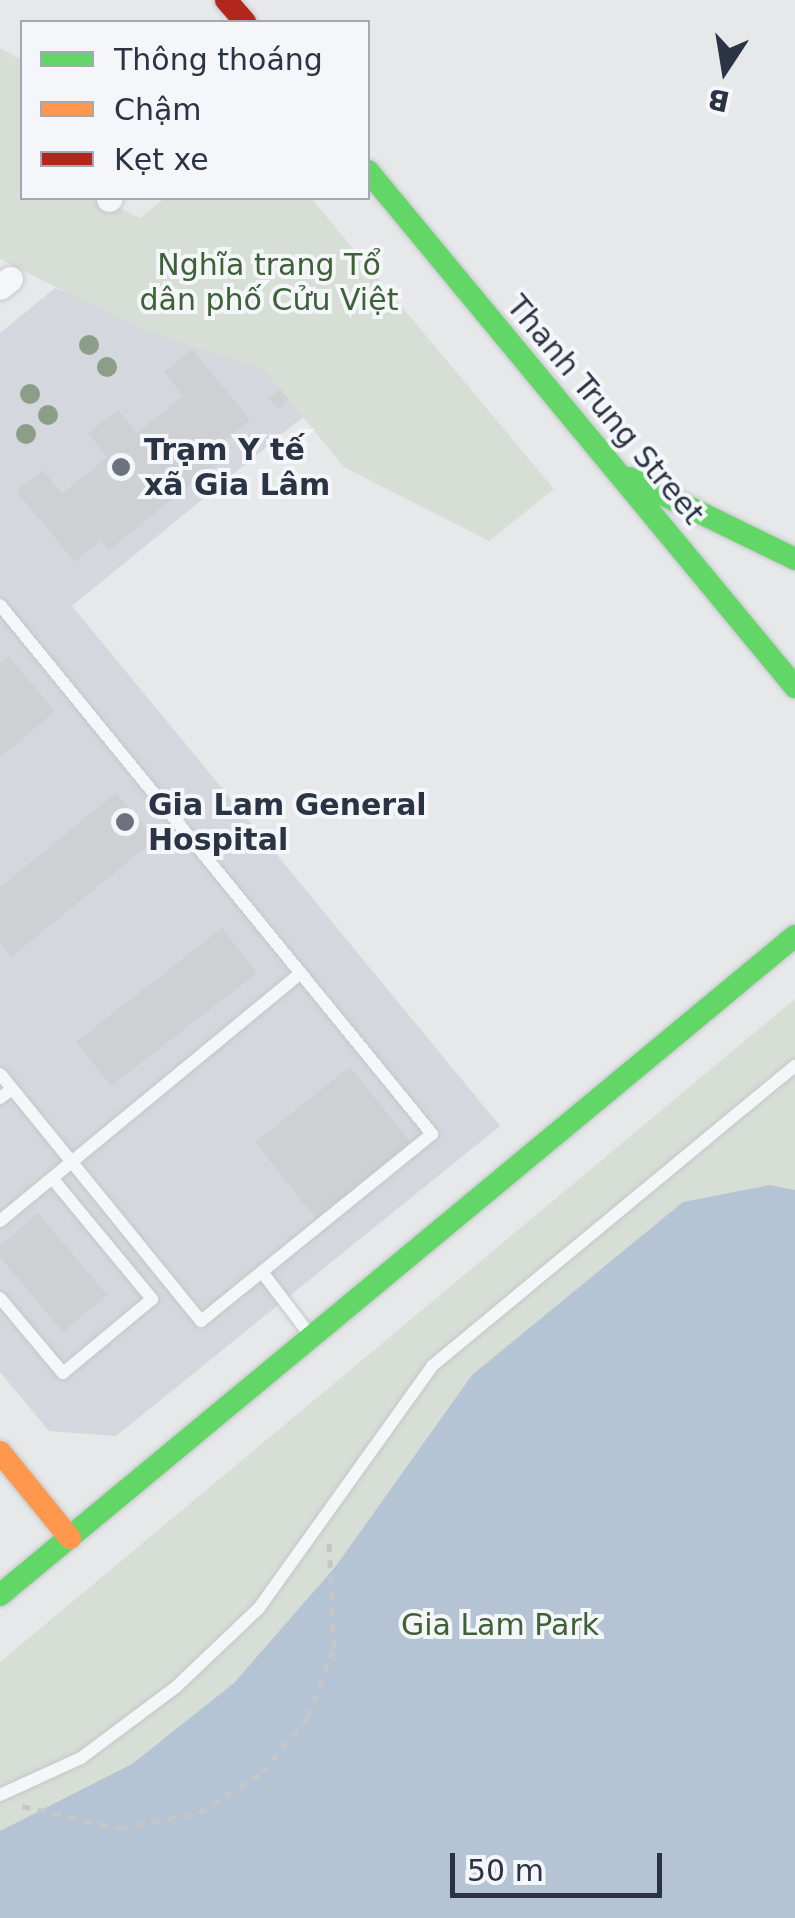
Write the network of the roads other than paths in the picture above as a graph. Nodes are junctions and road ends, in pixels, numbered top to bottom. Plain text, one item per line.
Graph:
1 (226, 0) edge
2 (243, 20) edge
3 (370, 173) edge
4 (618, 473) junction
5 (795, 559) edge
6 (0, 605) edge
7 (795, 687) edge
8 (795, 936) edge
9 (301, 973) junction
10 (795, 1066) edge
11 (0, 1074) edge
12 (12, 1089) junction
13 (0, 1098) edge
14 (72, 1162) junction
15 (52, 1178) junction
16 (0, 1220) edge
17 (262, 1272) junction
18 (0, 1298) edge
19 (311, 1337) junction
20 (0, 1452) edge
21 (70, 1538) junction
22 (0, 1595) edge
23 (0, 1795) edge

1 - 2 street
3 - 4 street, Thanh Trung Street
4 - 5 street
4 - 7 street, Thanh Trung Street
6 - 9 lane
8 - 19 street
9 - 14 lane
9 - 17 lane
10 - 23 lane
11 - 12 lane
12 - 13 lane
12 - 14 lane
14 - 15 lane
14 - 17 lane
15 - 16 lane
15 - 18 lane
17 - 19 lane
19 - 21 street
20 - 21 street
21 - 22 street

